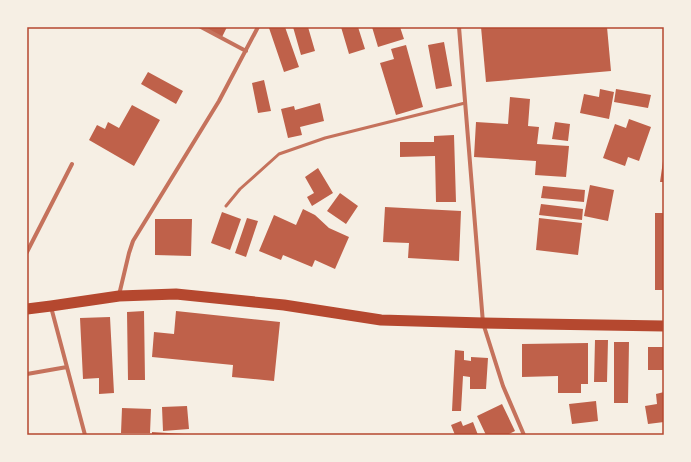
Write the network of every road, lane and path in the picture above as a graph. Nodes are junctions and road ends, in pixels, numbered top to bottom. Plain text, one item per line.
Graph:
1 (201, 27) edge
2 (258, 27) edge
3 (459, 27) edge
4 (246, 51) junction
5 (465, 103) junction
6 (72, 164) dead end
7 (226, 206) dead end
8 (27, 252) edge
9 (119, 296) junction
10 (51, 306) junction
11 (27, 309) edge
12 (483, 324) junction
13 (664, 326) edge
14 (68, 367) junction
15 (27, 374) edge
16 (86, 435) edge
17 (524, 435) edge

1 - 4 street
2 - 4 street
3 - 5 street
4 - 9 street
5 - 7 lane
5 - 12 street
6 - 8 street
9 - 10 highway
9 - 12 highway
10 - 11 highway
10 - 14 street
12 - 13 highway
12 - 17 street
14 - 15 street
14 - 16 street

